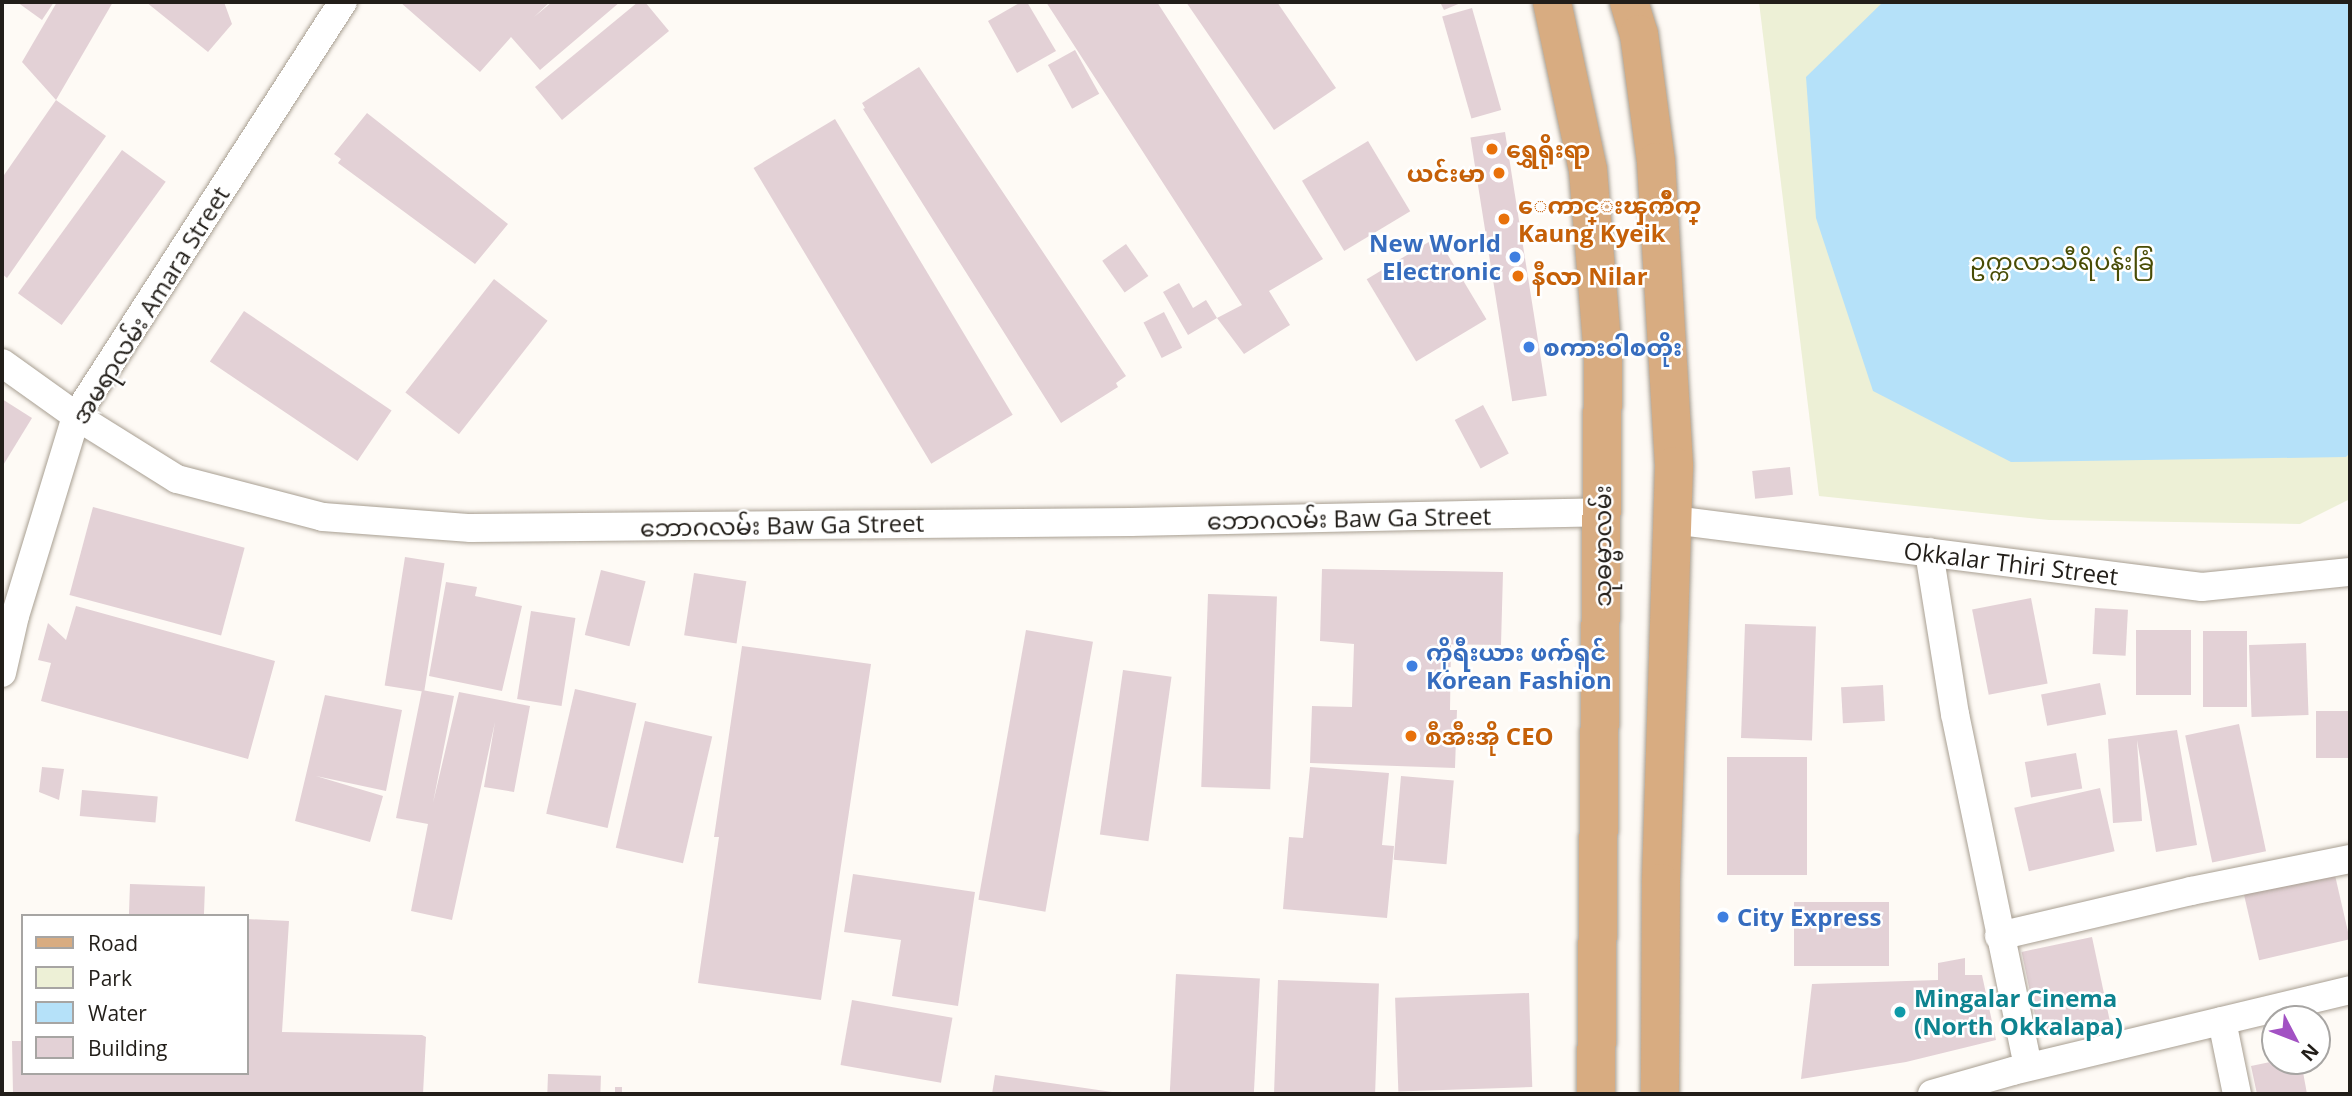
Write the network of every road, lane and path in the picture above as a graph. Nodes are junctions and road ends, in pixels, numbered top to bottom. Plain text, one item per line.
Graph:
1 (343, 2) edge
2 (1552, 2) edge
3 (1629, 2) edge
4 (2, 363) edge
5 (76, 416) junction
6 (1602, 512) junction
7 (1673, 520) junction
8 (1929, 552) junction
9 (2350, 572) edge
10 (2, 673) edge
11 (2350, 859) edge
12 (1999, 936) junction
13 (2350, 990) edge
14 (2222, 1021) junction
15 (2028, 1068) junction
16 (1596, 1085) edge
17 (1660, 1090) edge
18 (1932, 1094) edge
19 (2237, 1094) edge

1 - 5 street, အမရာလမ်း Amara Street
2 - 6 main road, သုဓမ္မာလမ်း
3 - 7 main road
4 - 5 street, ဘောဂလမ်း Baw Ga Street
5 - 6 street, ဘောဂလမ်း Baw Ga Street
5 - 10 street, အမရာလမ်း Amara Street
6 - 16 main road, သုဓမ္မာလမ်း
7 - 8 street, Okkalar Thiri Street
7 - 17 main road
8 - 9 street, Okkalar Thiri Street
8 - 12 street
11 - 12 street
12 - 15 street
13 - 14 street
14 - 15 street
14 - 19 street
15 - 18 street

